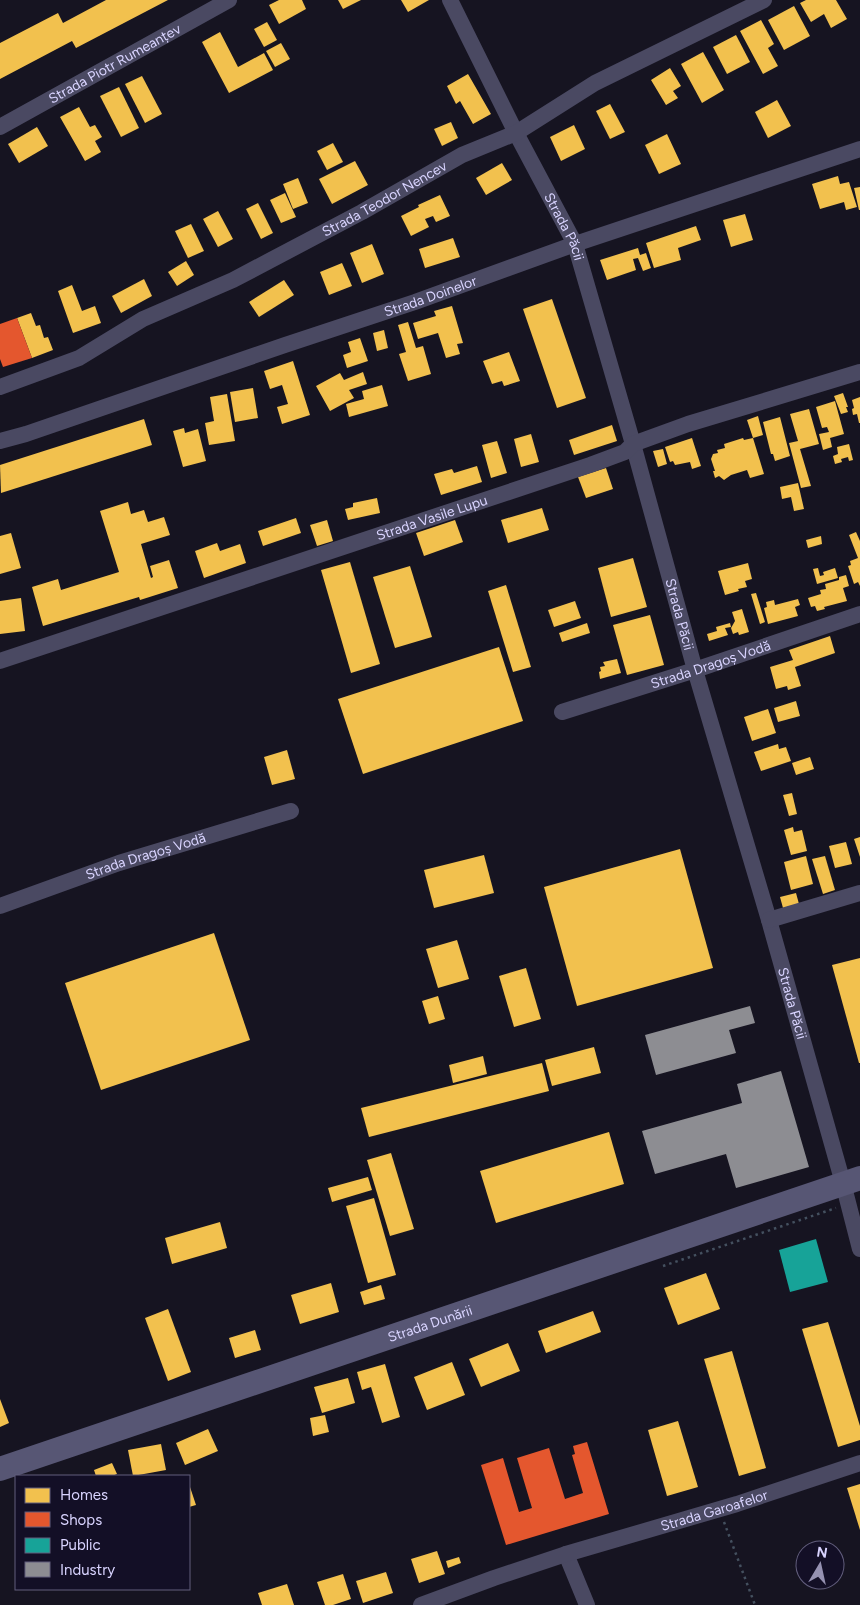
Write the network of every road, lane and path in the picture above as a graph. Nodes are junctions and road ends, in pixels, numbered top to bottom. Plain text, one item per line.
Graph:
1 (229, 0) edge
2 (450, 0) edge
3 (764, 0) edge
4 (0, 127) edge
5 (516, 133) junction
6 (860, 149) edge
7 (575, 244) junction
8 (860, 372) edge
9 (0, 387) edge
10 (0, 441) edge
11 (633, 444) junction
12 (860, 614) edge
13 (0, 661) edge
14 (695, 670) junction
15 (562, 712) dead end
16 (291, 811) dead end
17 (860, 894) edge
18 (0, 906) edge
19 (769, 920) junction
20 (852, 1180) edge
21 (860, 1249) edge
22 (860, 1463) edge
23 (0, 1468) edge
24 (719, 1509) junction
25 (566, 1554) junction
26 (421, 1605) edge
27 (587, 1605) edge
28 (755, 1605) edge

1 - 4 street, Strada Piotr Rumeanțev
2 - 5 street, Strada Păcii
3 - 5 street, Strada Teodor Nencev
5 - 7 street, Strada Păcii
5 - 9 street, Strada Teodor Nencev
6 - 7 street, Strada Doinelor
7 - 10 street, Strada Doinelor
7 - 11 street, Strada Păcii
8 - 11 street, Strada Vasile Lupu
11 - 13 street, Strada Vasile Lupu
11 - 14 street, Strada Păcii
12 - 14 street, Strada Dragoș Vodă
14 - 15 street, Strada Dragoș Vodă
14 - 19 street, Strada Păcii
16 - 18 street, Strada Dragoș Vodă
17 - 19 street
19 - 20 street, Strada Păcii
20 - 21 street, Strada Păcii
20 - 23 main road, Strada Dunării
22 - 24 street, Strada Garoafelor
24 - 25 street, Strada Garoafelor
24 - 28 path
25 - 26 street, Strada Garoafelor
25 - 27 street

